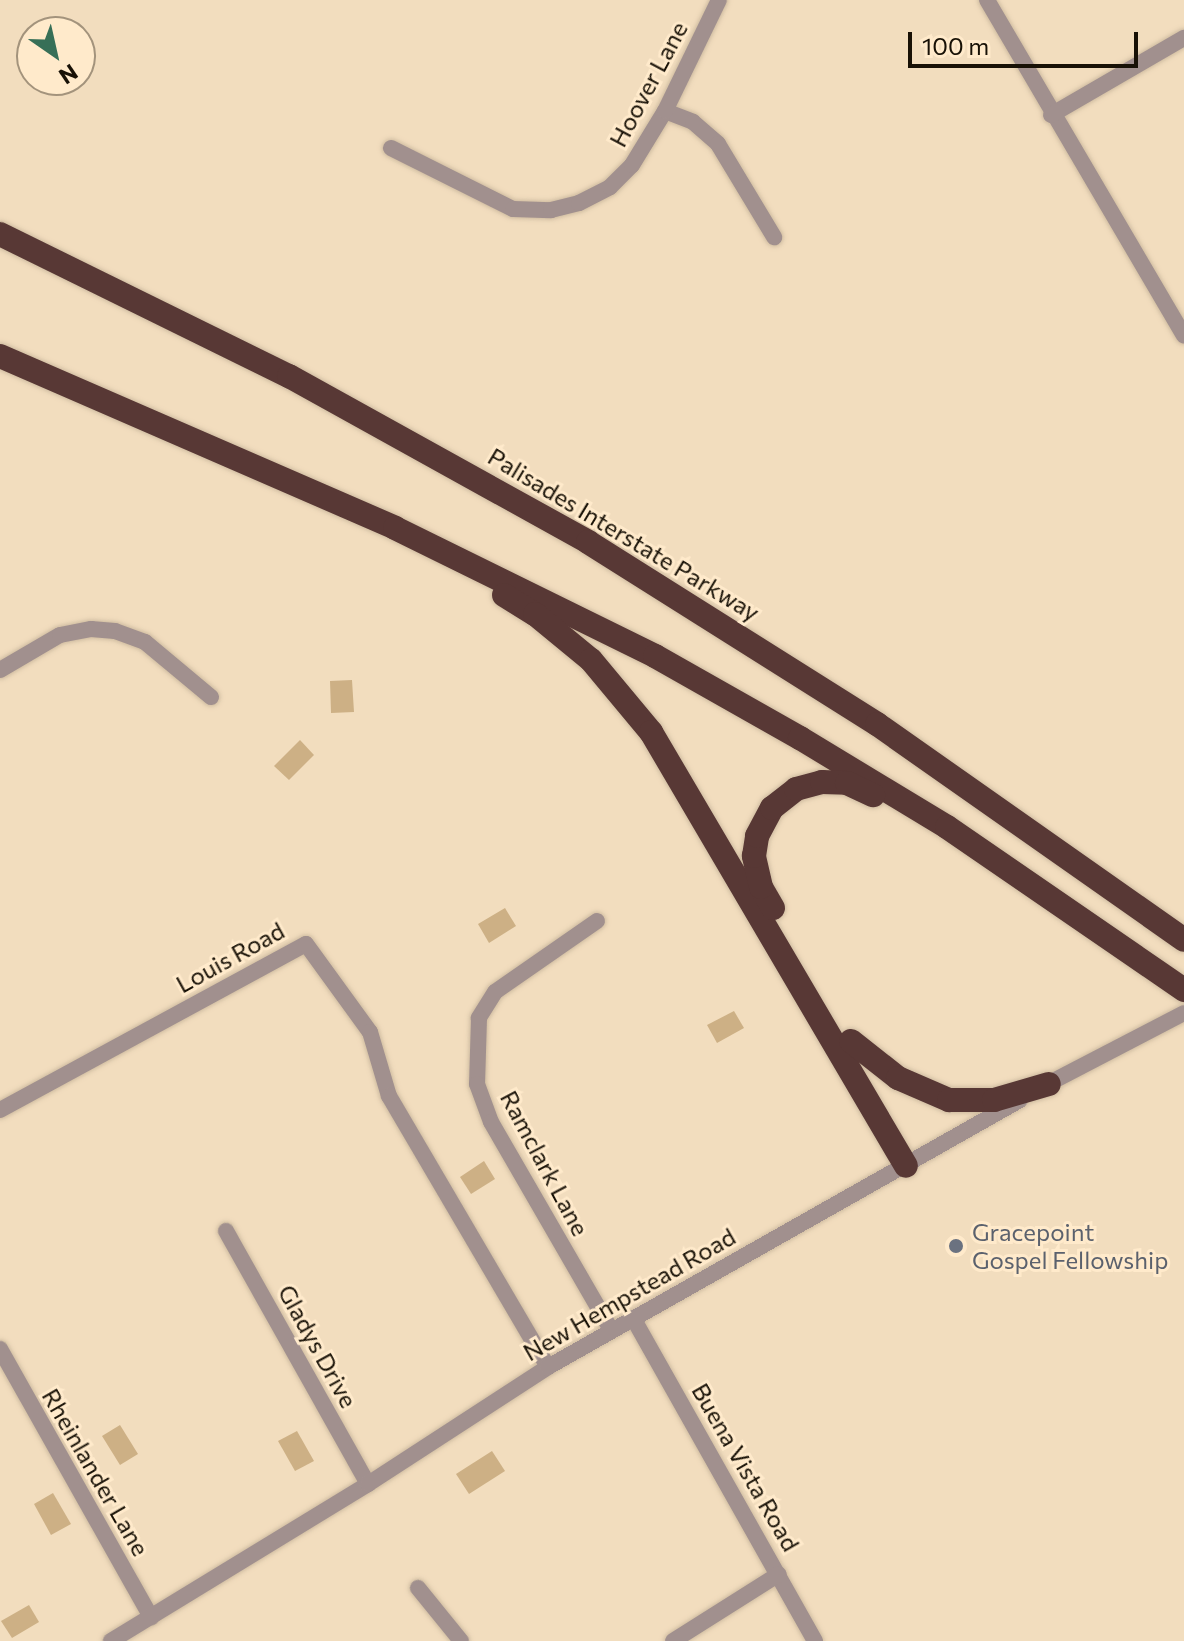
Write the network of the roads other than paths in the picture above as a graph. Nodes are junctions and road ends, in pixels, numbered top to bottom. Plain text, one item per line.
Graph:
1 (719, 0) edge
2 (987, 0) edge
3 (1184, 38) edge
4 (665, 111) junction
5 (1051, 115) junction
6 (391, 148) dead end
7 (0, 234) edge
8 (774, 237) dead end
9 (1184, 336) edge
10 (0, 356) edge
11 (345, 505) junction
12 (0, 670) edge
13 (211, 697) dead end
14 (1042, 889) junction
15 (597, 921) dead end
16 (1184, 940) edge
17 (1184, 990) edge
18 (1184, 1013) edge
19 (851, 1041) junction
20 (1049, 1084) junction
21 (0, 1110) edge
22 (913, 1162) junction
23 (226, 1231) dead end
24 (633, 1318) junction
25 (611, 1330) junction
26 (0, 1349) edge
27 (548, 1367) junction
28 (368, 1484) junction
29 (779, 1574) junction
30 (418, 1588) dead end
31 (151, 1617) junction
32 (111, 1641) edge
33 (461, 1641) edge
34 (673, 1641) edge
35 (815, 1641) edge

1 - 4 street, Hoover Lane
2 - 5 street
3 - 5 street
4 - 6 street, Hoover Lane
4 - 8 street
5 - 9 street
7 - 16 highway, Palisades Interstate Parkway
10 - 11 highway
11 - 14 highway
11 - 22 highway
12 - 13 street
14 - 17 highway
14 - 19 highway
15 - 25 street, Ramclark Lane
18 - 20 street, New Hempstead Road
19 - 20 highway
19 - 22 highway
20 - 22 street, New Hempstead Road
21 - 27 street, Louis Road
22 - 24 street, New Hempstead Road
23 - 28 street, Gladys Drive
24 - 25 street, New Hempstead Road
24 - 29 street, Buena Vista Road
25 - 27 street, New Hempstead Road
26 - 31 street, Rheinlander Lane
27 - 28 street, New Hempstead Road
28 - 31 street, New Hempstead Road
29 - 34 street
29 - 35 street, Buena Vista Road
30 - 33 street
31 - 32 street, New Hempstead Road

